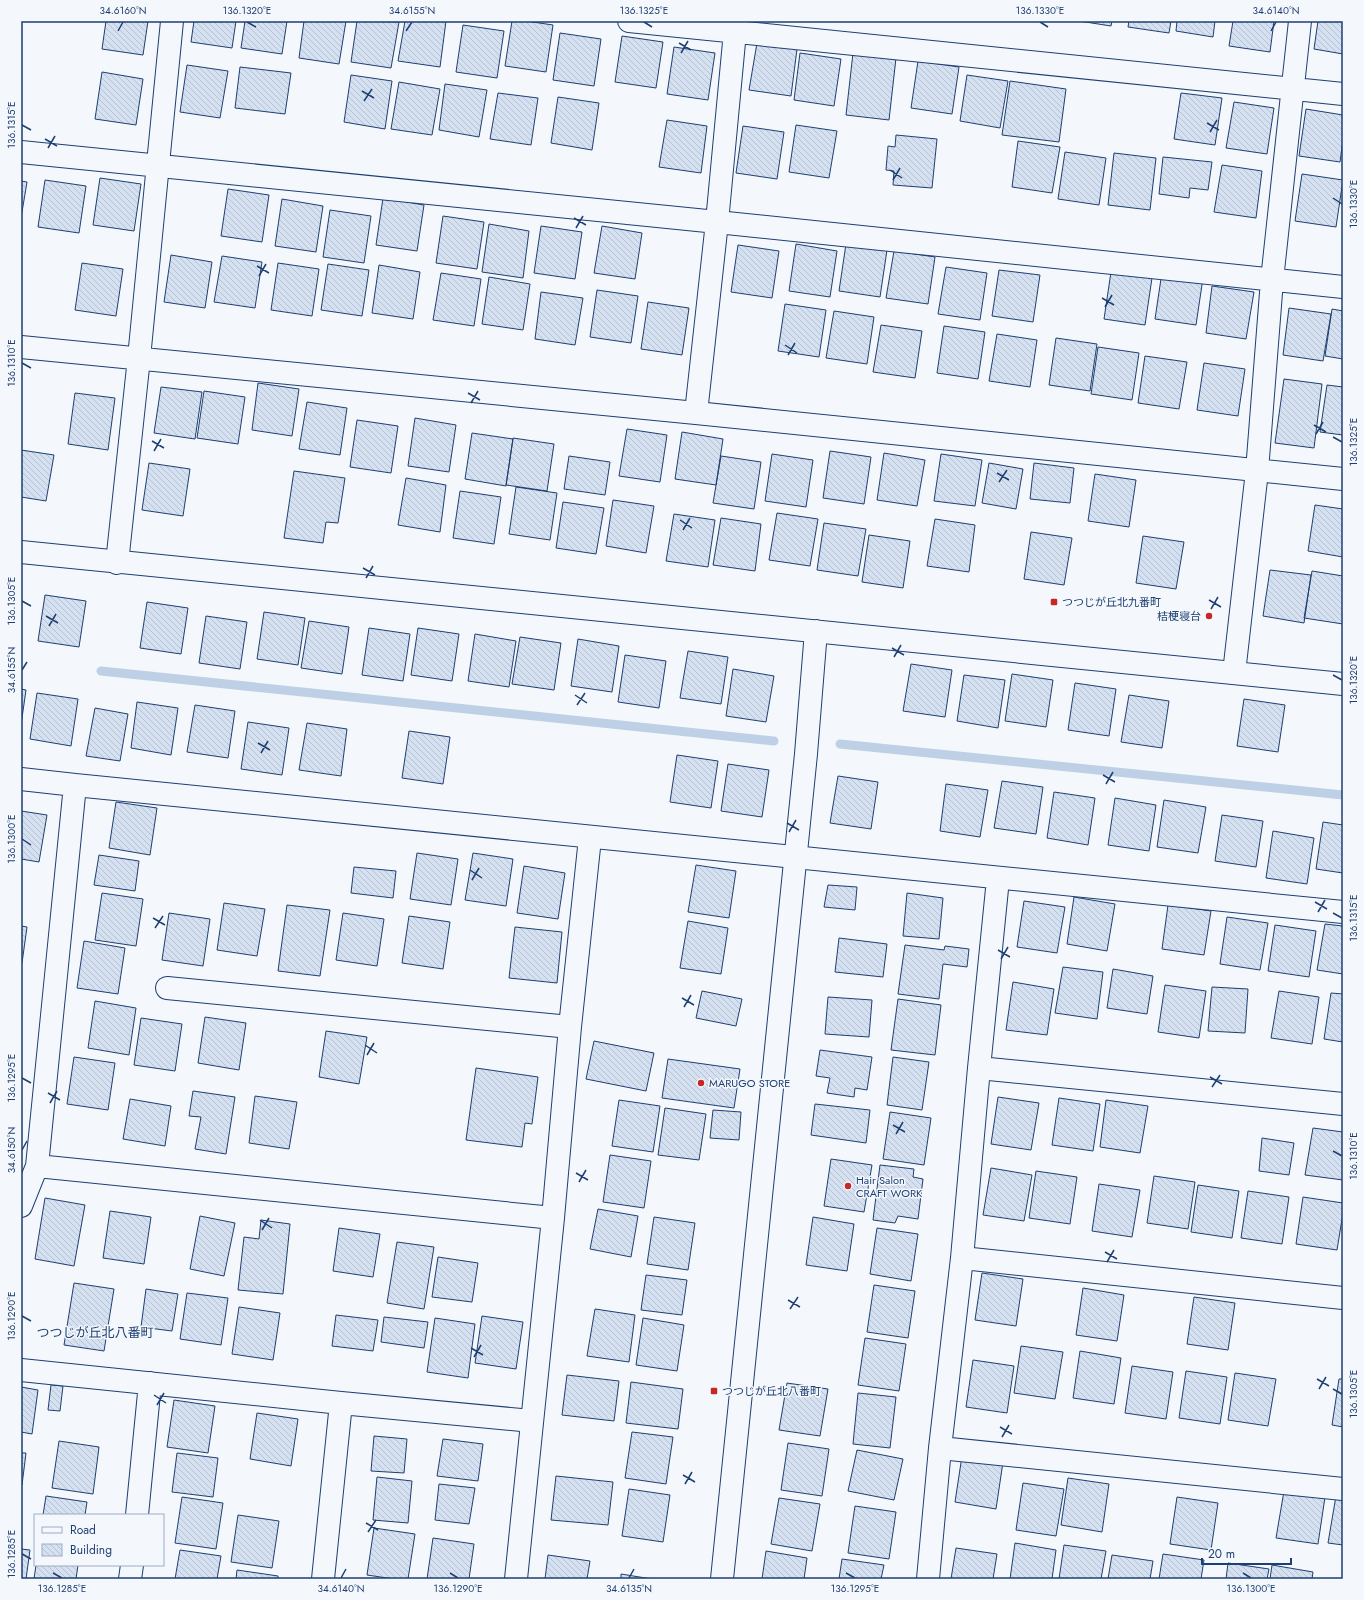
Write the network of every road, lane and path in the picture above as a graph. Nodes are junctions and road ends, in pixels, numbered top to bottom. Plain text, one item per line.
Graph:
1 (172, 21) edge
2 (629, 21) edge
3 (1300, 21) edge
4 (736, 26) edge
5 (1293, 88) junction
6 (1343, 94) edge
7 (21, 152) edge
8 (157, 165) junction
9 (717, 222) junction
10 (1272, 280) junction
11 (1343, 287) edge
12 (21, 347) edge
13 (139, 358) junction
14 (696, 413) junction
15 (1257, 471) junction
16 (1343, 479) edge
17 (21, 552) edge
18 (117, 563) junction
19 (816, 631) junction
20 (1234, 673) junction
21 (1343, 684) edge
22 (21, 779) edge
23 (75, 785) junction
24 (590, 838) junction
25 (795, 858) junction
26 (998, 879) junction
27 (1343, 912) edge
28 (167, 988) dead end
29 (570, 1027) junction
30 (979, 1068) junction
31 (1343, 1104) edge
32 (36, 1166) junction
33 (21, 1206) edge
34 (553, 1218) junction
35 (962, 1258) junction
36 (1343, 1298) edge
37 (21, 1370) edge
38 (150, 1383) junction
39 (341, 1403) junction
40 (532, 1421) junction
41 (940, 1448) junction
42 (1343, 1489) edge
43 (137, 1514) edge
44 (132, 1566) edge
45 (130, 1579) edge
46 (323, 1579) edge
47 (516, 1579) edge
48 (722, 1579) edge
49 (928, 1579) edge

1 - 8 street
2 - 4 street
3 - 5 street
4 - 5 street
4 - 9 street
5 - 6 street
5 - 10 street
7 - 8 street
8 - 9 street
8 - 13 street
9 - 10 street
9 - 14 street
10 - 11 street
10 - 15 street
12 - 13 street
13 - 14 street
13 - 18 street
14 - 15 street
15 - 16 street
15 - 20 street
17 - 18 street
18 - 19 street
19 - 20 street
19 - 25 street
20 - 21 street
22 - 23 street
23 - 24 street
23 - 32 street
24 - 25 street
24 - 29 street
25 - 26 street
25 - 48 street
26 - 27 street
26 - 30 street
28 - 29 street
29 - 34 street
30 - 31 street
30 - 35 street
32 - 33 street
32 - 34 street
34 - 40 street
35 - 36 street
35 - 41 street
37 - 38 street
38 - 39 street
38 - 43 street
39 - 40 street
39 - 46 street
40 - 47 street
41 - 42 street
41 - 49 street
44 - 45 street

